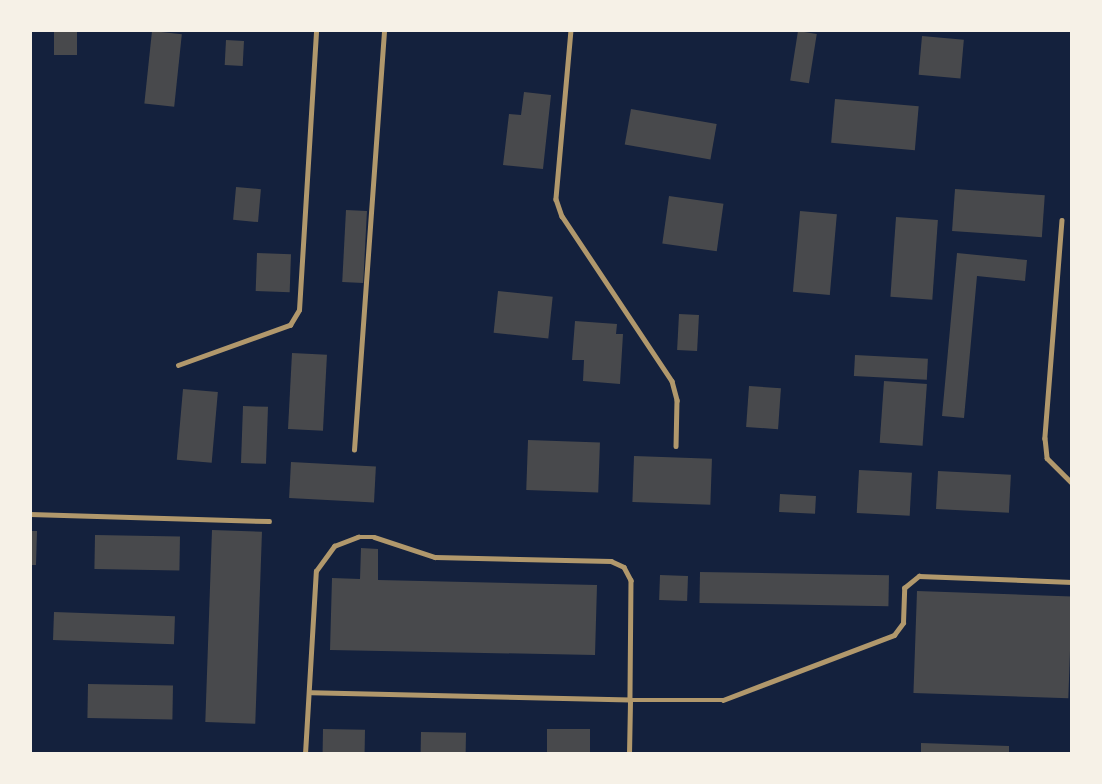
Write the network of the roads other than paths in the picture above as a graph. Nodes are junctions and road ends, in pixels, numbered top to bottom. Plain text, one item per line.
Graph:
1 (316, 30) edge
2 (384, 30) edge
3 (571, 30) edge
4 (1062, 220) dead end
5 (178, 365) dead end
6 (676, 446) dead end
7 (354, 450) dead end
8 (1072, 483) edge
9 (30, 514) edge
10 (269, 521) dead end
11 (1072, 582) edge
12 (312, 693) junction
13 (630, 700) junction
14 (305, 754) edge
15 (629, 754) edge

1 - 5 lane
2 - 7 lane
3 - 6 lane
4 - 8 lane
9 - 10 lane
11 - 13 lane
12 - 13 lane
12 - 13 lane
12 - 14 lane
13 - 15 lane

